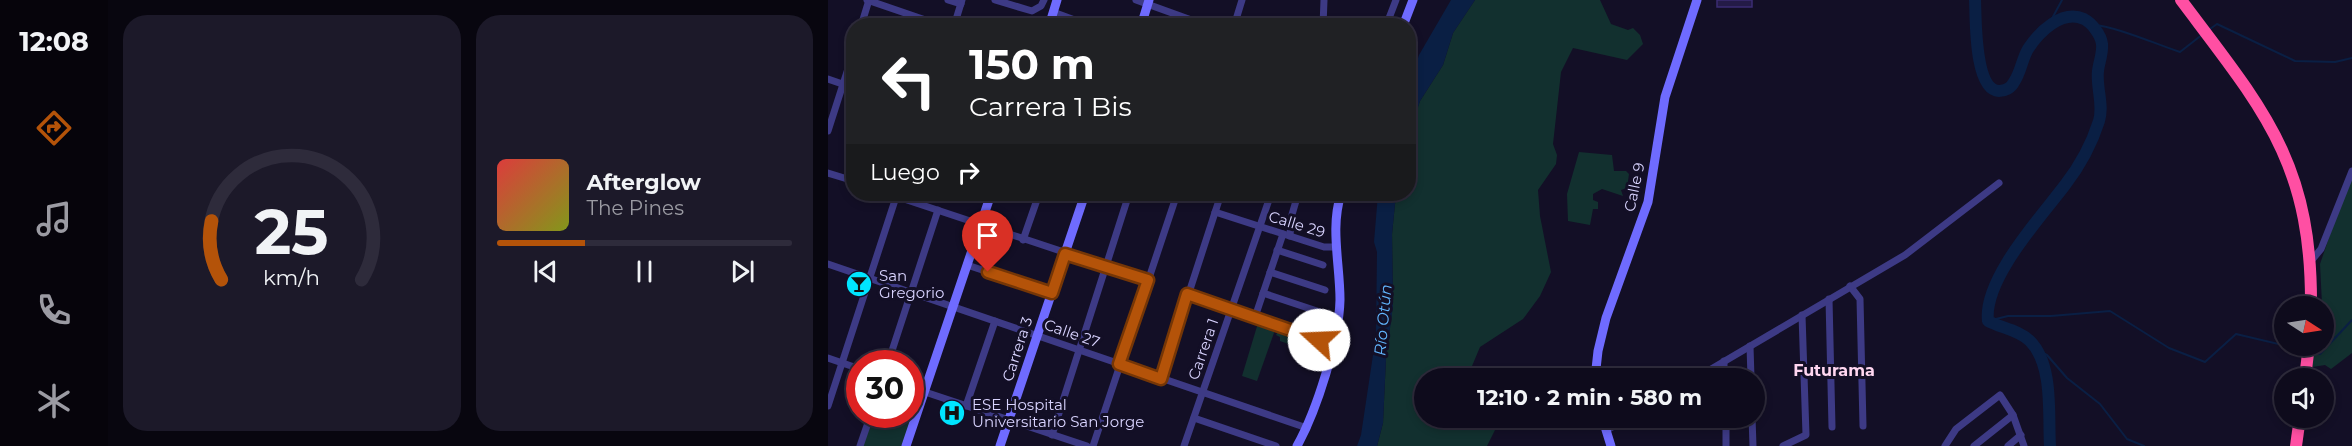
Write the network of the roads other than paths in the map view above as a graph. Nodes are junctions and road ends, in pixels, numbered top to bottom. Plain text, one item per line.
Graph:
1 (868, 0) edge
2 (948, 0) edge
3 (995, 0) edge
4 (1044, 0) edge
5 (1057, 0) edge
6 (1136, 0) edge
7 (1232, 0) edge
8 (1324, 0) edge
9 (1396, 0) edge
10 (1413, 0) edge
11 (1696, 0) edge
12 (2181, 0) edge
13 (962, 2) edge
14 (1149, 2) edge
15 (1242, 2) edge
16 (1011, 3) edge
17 (1053, 12) junction
18 (863, 18) edge
19 (920, 18) edge
20 (957, 18) edge
21 (1051, 18) edge
22 (1069, 18) edge
23 (1144, 18) edge
24 (1188, 18) edge
25 (1237, 18) edge
26 (1323, 18) edge
27 (1389, 18) edge
28 (1406, 18) edge
29 (846, 75) edge
30 (828, 79) edge
31 (843, 84) junction
32 (846, 85) edge
33 (828, 131) edge
34 (2352, 171) edge
35 (828, 172) edge
36 (846, 178) edge
37 (1999, 183) dead end
38 (892, 201) edge
39 (913, 201) edge
40 (989, 201) edge
41 (1037, 201) edge
42 (1083, 201) edge
43 (1127, 201) edge
44 (1175, 201) edge
45 (1219, 201) edge
46 (1269, 201) edge
47 (1296, 201) edge
48 (1339, 201) edge
49 (938, 210) junction
50 (1215, 212) junction
51 (981, 225) junction
52 (1260, 226) junction
53 (1286, 235) junction
54 (1023, 240) junction
55 (1337, 247) junction
56 (1277, 250) junction
57 (1065, 254) junction
58 (2311, 261) junction
59 (828, 264) edge
60 (967, 265) junction
61 (1323, 265) dead end
62 (1106, 268) junction
63 (1270, 272) junction
64 (870, 278) junction
65 (1148, 280) junction
66 (1850, 286) junction
67 (1325, 290) dead end
68 (911, 292) junction
69 (1052, 293) junction
70 (1263, 293) junction
71 (1187, 294) junction
72 (2311, 296) edge
73 (1829, 299) junction
74 (953, 306) junction
75 (1231, 308) junction
76 (1323, 313) dead end
77 (1802, 315) junction
78 (1255, 317) junction
79 (995, 321) junction
80 (1038, 335) junction
81 (1333, 344) junction
82 (1750, 346) junction
83 (1079, 349) junction
84 (892, 350) edge
85 (828, 358) edge
86 (1724, 362) junction
87 (842, 363) junction
88 (846, 364) edge
89 (1119, 364) junction
90 (1596, 368) edge
91 (1714, 368) edge
92 (1724, 368) edge
93 (1751, 368) edge
94 (1161, 379) junction
95 (924, 392) joint
96 (1203, 392) junction
97 (828, 406) edge
98 (966, 406) junction
99 (2013, 415) junction
100 (1194, 418) junction
101 (1009, 420) junction
102 (1863, 426) dead end
103 (1832, 427) dead end
104 (866, 428) edge
105 (912, 428) edge
106 (1307, 428) junction
107 (1611, 428) edge
108 (1725, 428) edge
109 (1752, 428) edge
110 (2298, 428) edge
111 (1607, 430) joint
112 (1052, 435) junction
113 (2021, 435) junction
114 (860, 446) edge
115 (906, 446) edge
116 (1000, 446) edge
117 (1087, 446) edge
118 (1093, 446) edge
119 (1184, 446) edge
120 (1276, 446) edge
121 (1297, 446) edge
122 (1611, 446) edge
123 (1726, 446) edge
124 (1753, 446) edge
125 (1783, 446) edge
126 (1945, 446) edge
127 (1974, 446) edge
128 (2008, 446) edge
129 (2024, 446) edge
130 (2296, 446) edge

1 - 18 street
1 - 19 street
2 - 13 street
3 - 16 street
4 - 16 street
5 - 17 main road
6 - 14 street
7 - 15 street
8 - 26 street
9 - 27 street
10 - 28 main road
11 - 90 main road, Calle 9
12 - 58 highway
13 - 20 street
14 - 23 main road
14 - 24 street
15 - 25 street
17 - 21 main road
17 - 22 street
29 - 31 street
30 - 31 street
31 - 32 street
31 - 33 street
34 - 58 street
35 - 36 street
37 - 66 street
38 - 64 street
39 - 49 street
40 - 51 main road
41 - 54 street
42 - 57 main road, Carrera 3
43 - 62 street
44 - 65 street
45 - 50 street
46 - 52 street, Carrera 1
47 - 53 street
48 - 55 main road
49 - 51 street
49 - 68 street
50 - 52 street, Calle 29
50 - 71 street
51 - 54 street
51 - 60 main road
52 - 53 street, Calle 29
52 - 75 street, Carrera 1
53 - 55 street, Calle 29
53 - 56 street
54 - 57 street
55 - 81 main road
56 - 61 street
56 - 63 street
57 - 62 street
57 - 69 main road, Carrera 3
58 - 72 highway
59 - 64 street, Calle 27
60 - 69 street
60 - 74 main road
62 - 65 street
62 - 83 street
63 - 67 street
63 - 70 street
64 - 68 street, Calle 27
64 - 87 street
65 - 89 street
66 - 73 street
66 - 102 street
68 - 74 street, Calle 27
68 - 84 street
69 - 80 main road, Carrera 3
70 - 76 street
70 - 78 street
71 - 75 street
71 - 94 street
73 - 77 street
73 - 103 street
74 - 79 street, Calle 27
74 - 95 main road
75 - 78 street
75 - 96 street, Carrera 1
77 - 82 street
77 - 125 street
78 - 81 street
79 - 80 street, Calle 27
79 - 98 street
80 - 83 street, Calle 27
80 - 101 main road, Carrera 3
81 - 106 main road
82 - 86 street
82 - 93 street
83 - 89 street, Calle 27
83 - 112 street
85 - 87 street
86 - 91 street
86 - 92 street
87 - 88 street
87 - 97 street
89 - 94 street, Calle 27
89 - 118 street
94 - 96 street, Calle 27
95 - 98 street
96 - 100 street, Carrera 1
96 - 106 street, Calle 27
98 - 101 street
99 - 113 street
99 - 126 street
99 - 127 street
100 - 119 street, Carrera 1
100 - 120 street
101 - 112 street
101 - 116 main road, Carrera 3
104 - 114 street
105 - 115 main road
106 - 121 main road
107 - 111 street
108 - 123 street
109 - 124 street
110 - 130 highway
111 - 122 main road
112 - 117 street
113 - 128 street
113 - 129 street

